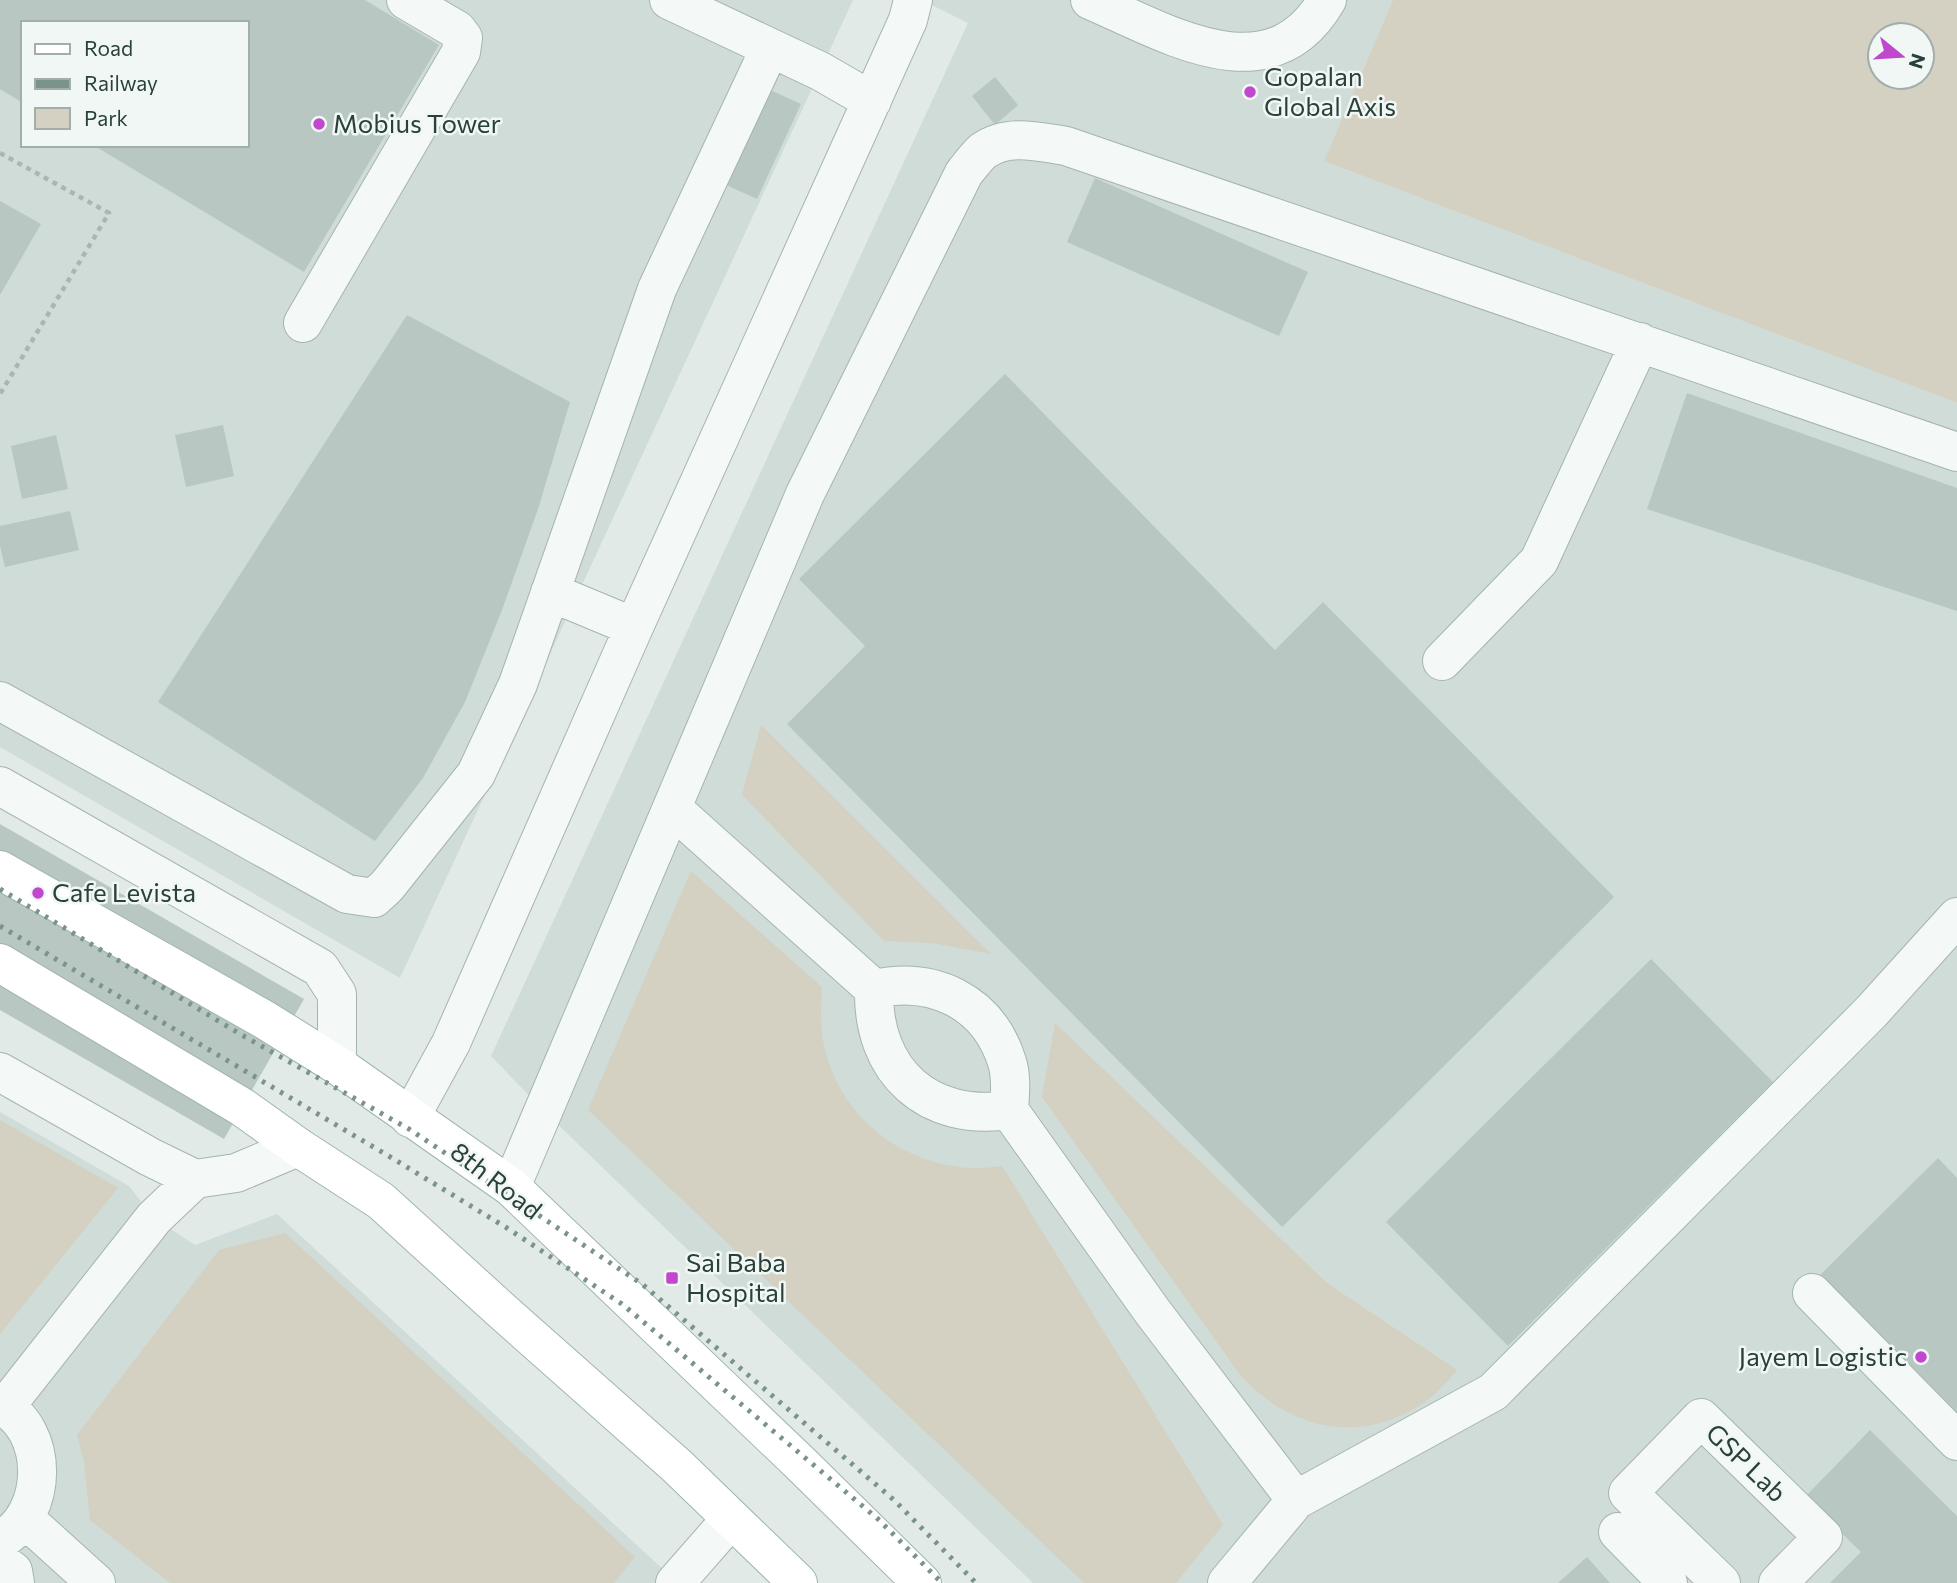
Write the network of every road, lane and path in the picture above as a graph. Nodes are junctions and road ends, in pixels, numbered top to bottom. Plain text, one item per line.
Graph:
1 (406, 0) edge
2 (669, 0) edge
3 (913, 0) edge
4 (1090, 0) edge
5 (1327, 0) edge
6 (770, 48) junction
7 (872, 101) junction
8 (0, 153) edge
9 (303, 323) dead end
10 (1640, 342) junction
11 (0, 394) edge
12 (1957, 452) edge
13 (550, 592) junction
14 (634, 627) junction
15 (1441, 661) dead end
16 (4, 713) edge
17 (0, 786) edge
18 (673, 809) junction
19 (0, 870) edge
20 (1957, 917) edge
21 (0, 963) edge
22 (874, 989) junction
23 (337, 1065) junction
24 (0, 1072) edge
25 (1009, 1110) junction
26 (410, 1118) junction
27 (298, 1147) junction
28 (195, 1179) junction
29 (511, 1187) junction
30 (1812, 1293) dead end
31 (2, 1406) edge
32 (1957, 1441) edge
33 (1296, 1500) junction
34 (731, 1519) junction
35 (12, 1529) edge
36 (1618, 1532) dead end
37 (0, 1561) edge
38 (15, 1583) edge
39 (96, 1583) edge
40 (675, 1583) edge
41 (798, 1583) edge
42 (922, 1583) edge
43 (1227, 1583) edge
44 (1668, 1583) edge
45 (1721, 1583) edge
46 (1779, 1583) edge

1 - 9 street
2 - 6 street
3 - 7 street
4 - 5 street
6 - 7 street
6 - 13 street
7 - 14 street
8 - 11 path
10 - 12 street
10 - 15 street
10 - 18 street
13 - 14 street
13 - 16 street
14 - 26 street
17 - 23 street
18 - 22 street
18 - 29 street
19 - 23 main road, 8th Road
20 - 33 street
21 - 27 main road
22 - 25 street
22 - 25 street
23 - 26 main road, 8th Road
24 - 28 street
25 - 33 street
26 - 29 main road, 8th Road
27 - 28 street
27 - 34 main road
28 - 31 street
29 - 42 main road, 8th Road
30 - 32 street
31 - 35 street
33 - 43 street
34 - 40 street
34 - 41 main road
35 - 39 street
36 - 44 street
37 - 38 street
45 - 46 street, GSP Lab

